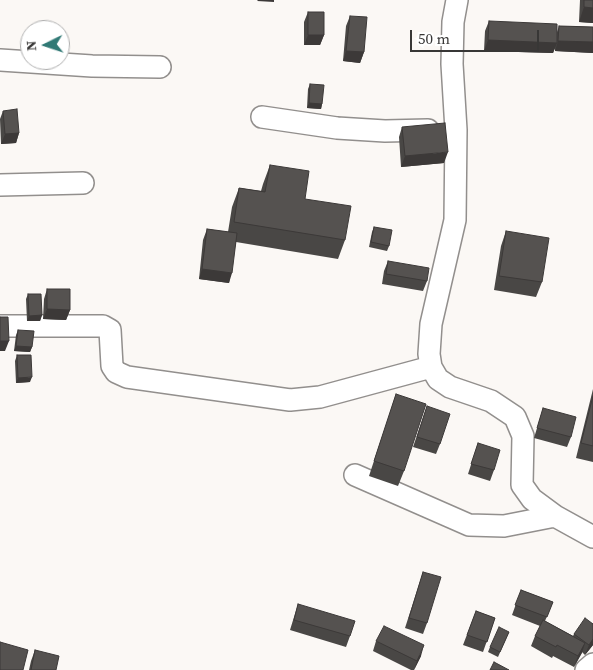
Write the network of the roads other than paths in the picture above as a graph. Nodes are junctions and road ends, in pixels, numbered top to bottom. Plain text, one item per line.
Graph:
1 (457, 0) edge
2 (0, 60) edge
3 (160, 67) dead end
4 (262, 117) dead end
5 (456, 130) junction
6 (83, 183) dead end
7 (0, 185) edge
8 (0, 326) edge
9 (431, 367) junction
10 (355, 476) dead end
11 (555, 516) junction
12 (593, 537) edge
13 (593, 664) edge
14 (586, 670) edge

1 - 5 street
2 - 3 street
4 - 5 street
5 - 9 street
6 - 7 street
8 - 9 street
9 - 11 street
10 - 11 street
11 - 12 street
13 - 14 street

